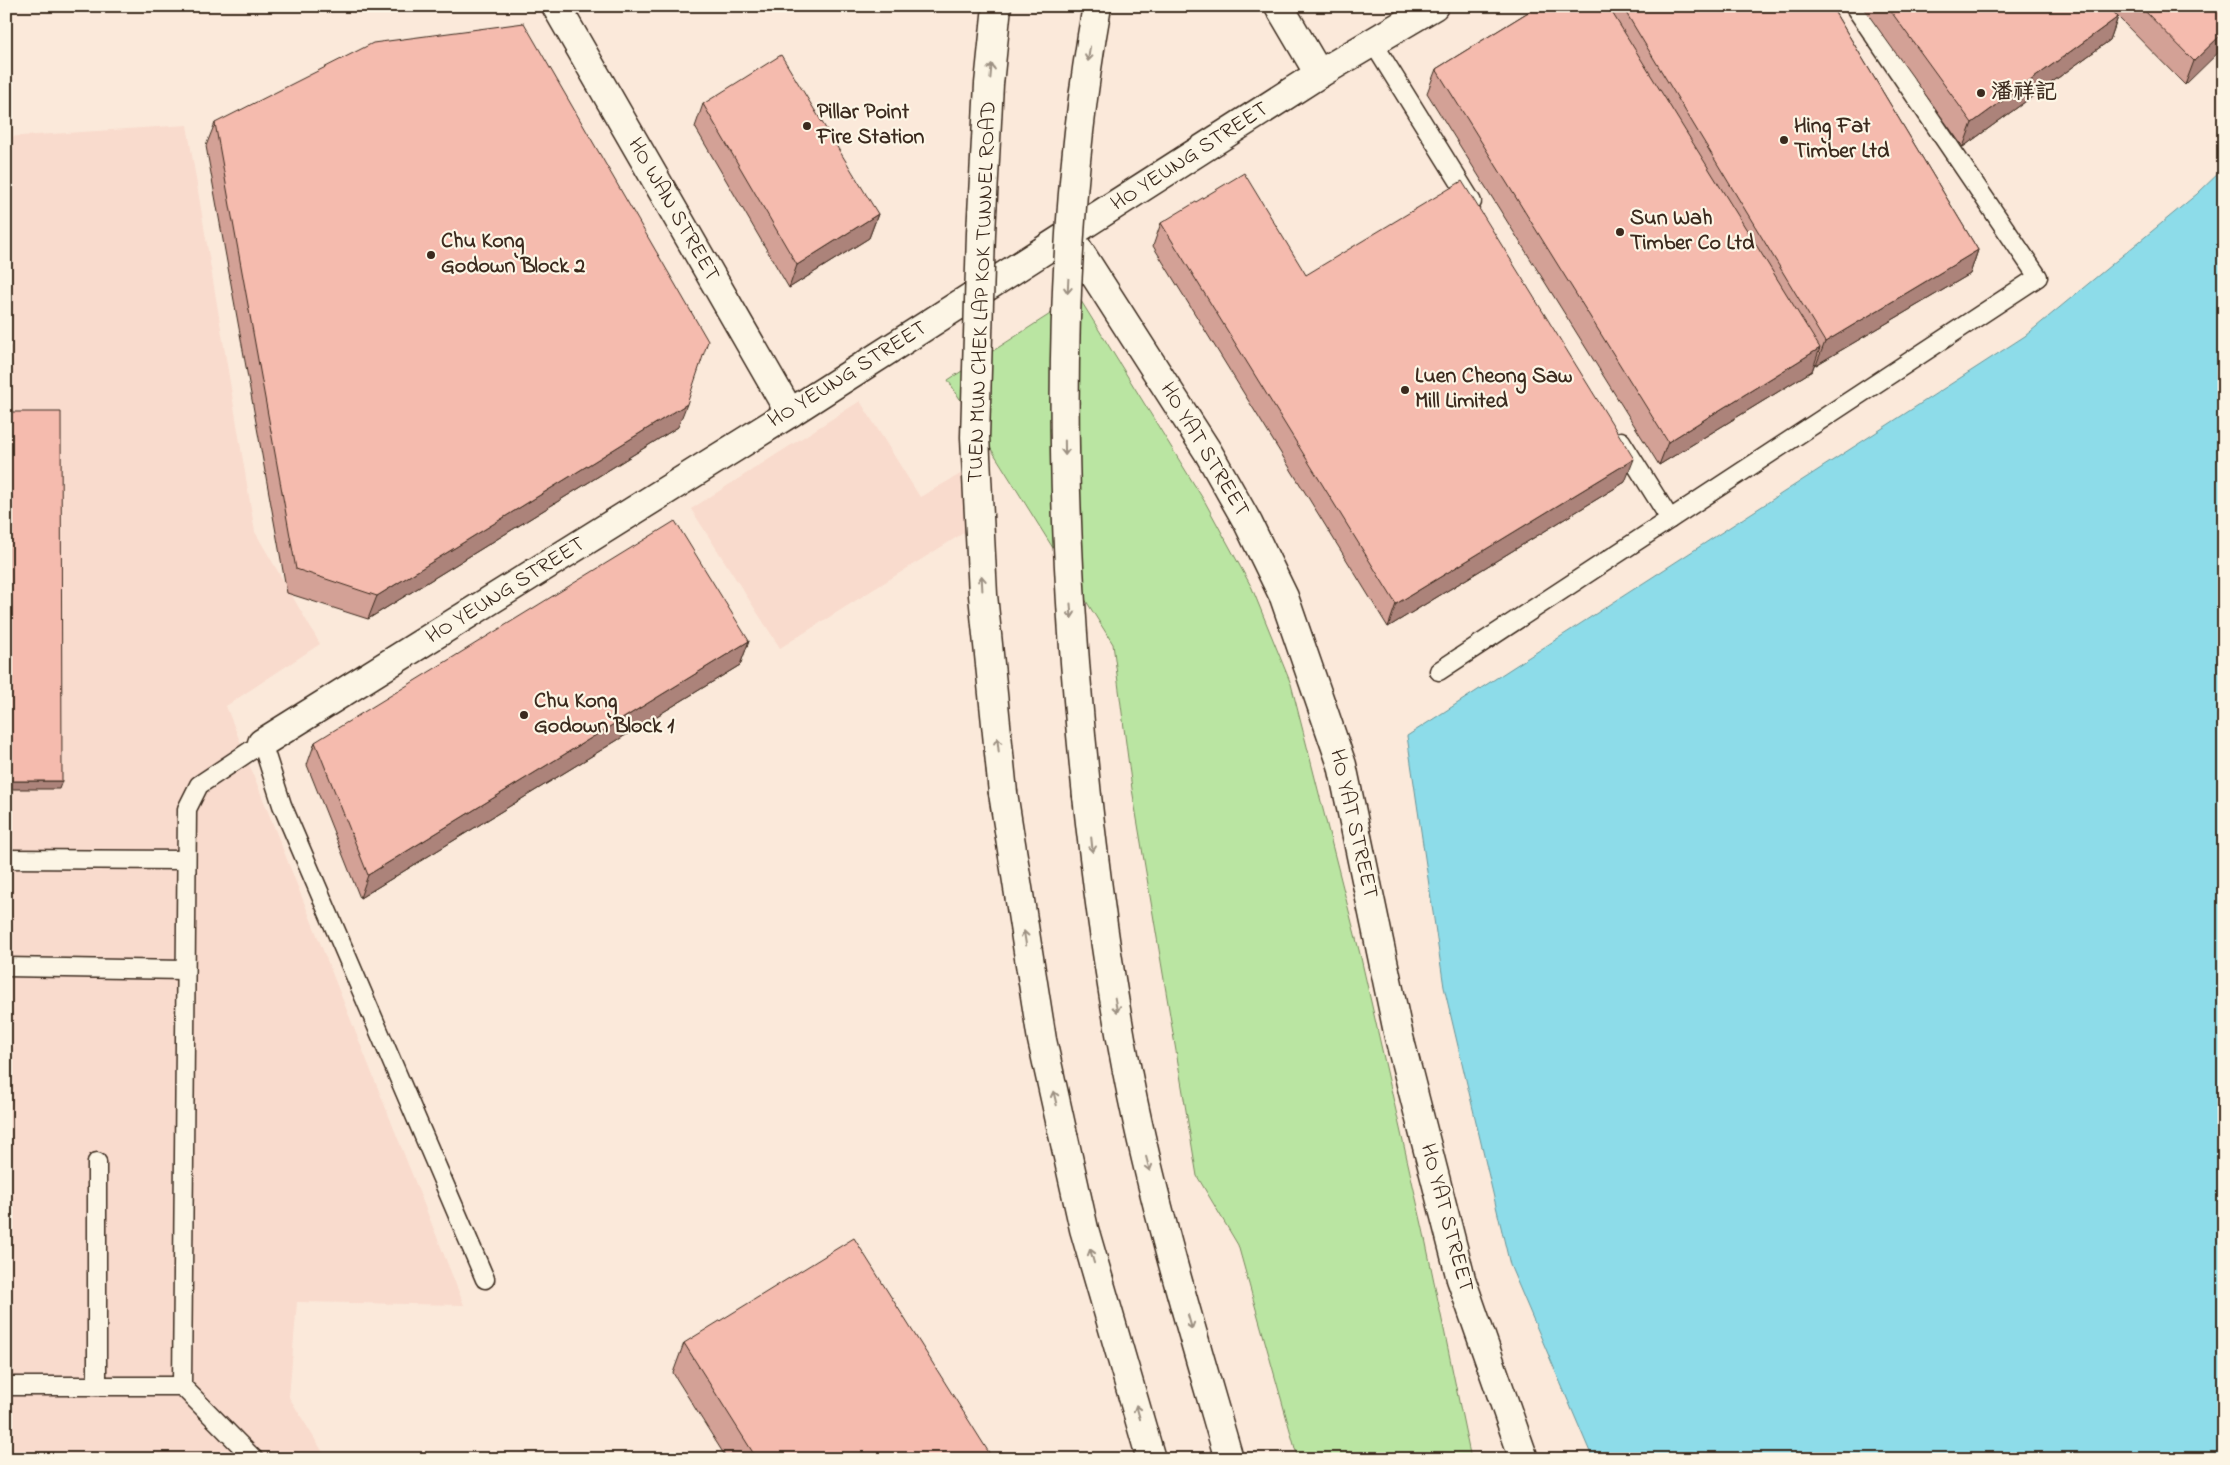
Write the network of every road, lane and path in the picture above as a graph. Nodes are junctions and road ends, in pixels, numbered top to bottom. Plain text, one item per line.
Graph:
1 (556, 6) edge
2 (996, 6) edge
3 (1097, 6) edge
4 (1279, 6) edge
5 (1434, 6) edge
6 (1854, 6) edge
7 (1372, 41) junction
8 (1319, 74) junction
9 (1482, 217) edge
10 (1070, 235) junction
11 (790, 413) junction
12 (1612, 427) edge
13 (1670, 519) junction
14 (1440, 671) dead end
15 (262, 743) junction
16 (6, 859) edge
17 (186, 860) junction
18 (6, 967) edge
19 (184, 970) junction
20 (97, 1162) dead end
21 (485, 1279) dead end
22 (6, 1386) edge
23 (97, 1386) junction
24 (182, 1386) junction
25 (254, 1459) edge
26 (1151, 1459) edge
27 (1229, 1459) edge
28 (1524, 1459) edge

1 - 11 main road, HO WAN STREET
26 -> 2 main road, TUEN MUN CHEK LAP KOK TUNNEL ROAD, bridge
3 -> 27 main road, bridge
4 - 8 main road
5 - 7 main road, HO YEUNG STREET
6 - 13 lane
7 - 8 main road, HO YEUNG STREET
7 - 9 lane
8 - 10 main road, HO YEUNG STREET
10 - 11 main road, HO YEUNG STREET
10 - 28 main road, HO YAT STREET
11 - 15 main road, HO YEUNG STREET
12 - 13 lane
13 - 14 lane
15 - 17 lane
15 - 21 lane
16 - 17 lane
17 - 19 lane
18 - 19 lane
19 - 24 lane
20 - 23 lane
22 - 23 lane
23 - 24 lane
24 - 25 lane

